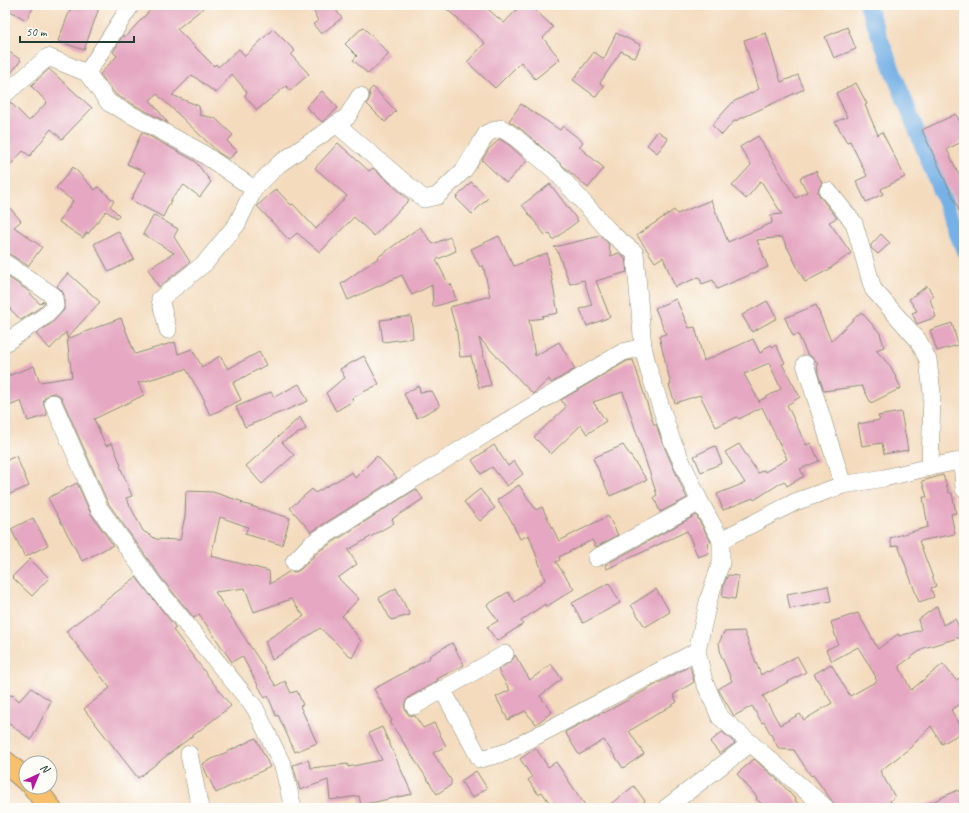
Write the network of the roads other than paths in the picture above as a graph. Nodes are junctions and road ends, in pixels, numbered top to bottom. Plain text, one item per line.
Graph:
1 (131, 5) edge
2 (87, 73) junction
3 (5, 94) edge
4 (360, 96) dead end
5 (336, 124) junction
6 (254, 189) junction
7 (828, 191) dead end
8 (5, 263) edge
9 (168, 330) dead end
10 (5, 343) edge
11 (643, 347) junction
12 (805, 364) dead end
13 (53, 403) dead end
14 (963, 461) edge
15 (930, 466) junction
16 (843, 485) junction
17 (964, 489) edge
18 (700, 502) junction
19 (721, 540) junction
20 (596, 558) dead end
21 (294, 562) dead end
22 (696, 652) junction
23 (504, 654) dead end
24 (442, 689) junction
25 (414, 706) dead end
26 (750, 743) junction
27 (189, 754) dead end
28 (5, 762) edge
29 (18, 773) edge
30 (40, 795) edge
31 (50, 808) edge
32 (200, 808) edge
33 (293, 808) edge
34 (666, 808) edge
35 (826, 808) edge

1 - 2 street
2 - 3 street
2 - 6 street
4 - 5 street
5 - 6 street
5 - 11 street
6 - 9 street
7 - 15 street
8 - 10 street
11 - 18 street
11 - 21 street
12 - 16 street
13 - 33 street
14 - 15 street
14 - 17 street
15 - 16 street
16 - 19 street
18 - 19 street
18 - 20 street
19 - 22 street
22 - 24 street
22 - 26 street
23 - 24 street
24 - 25 street
26 - 34 street
26 - 35 street
27 - 32 street
28 - 29 main road
30 - 31 main road

